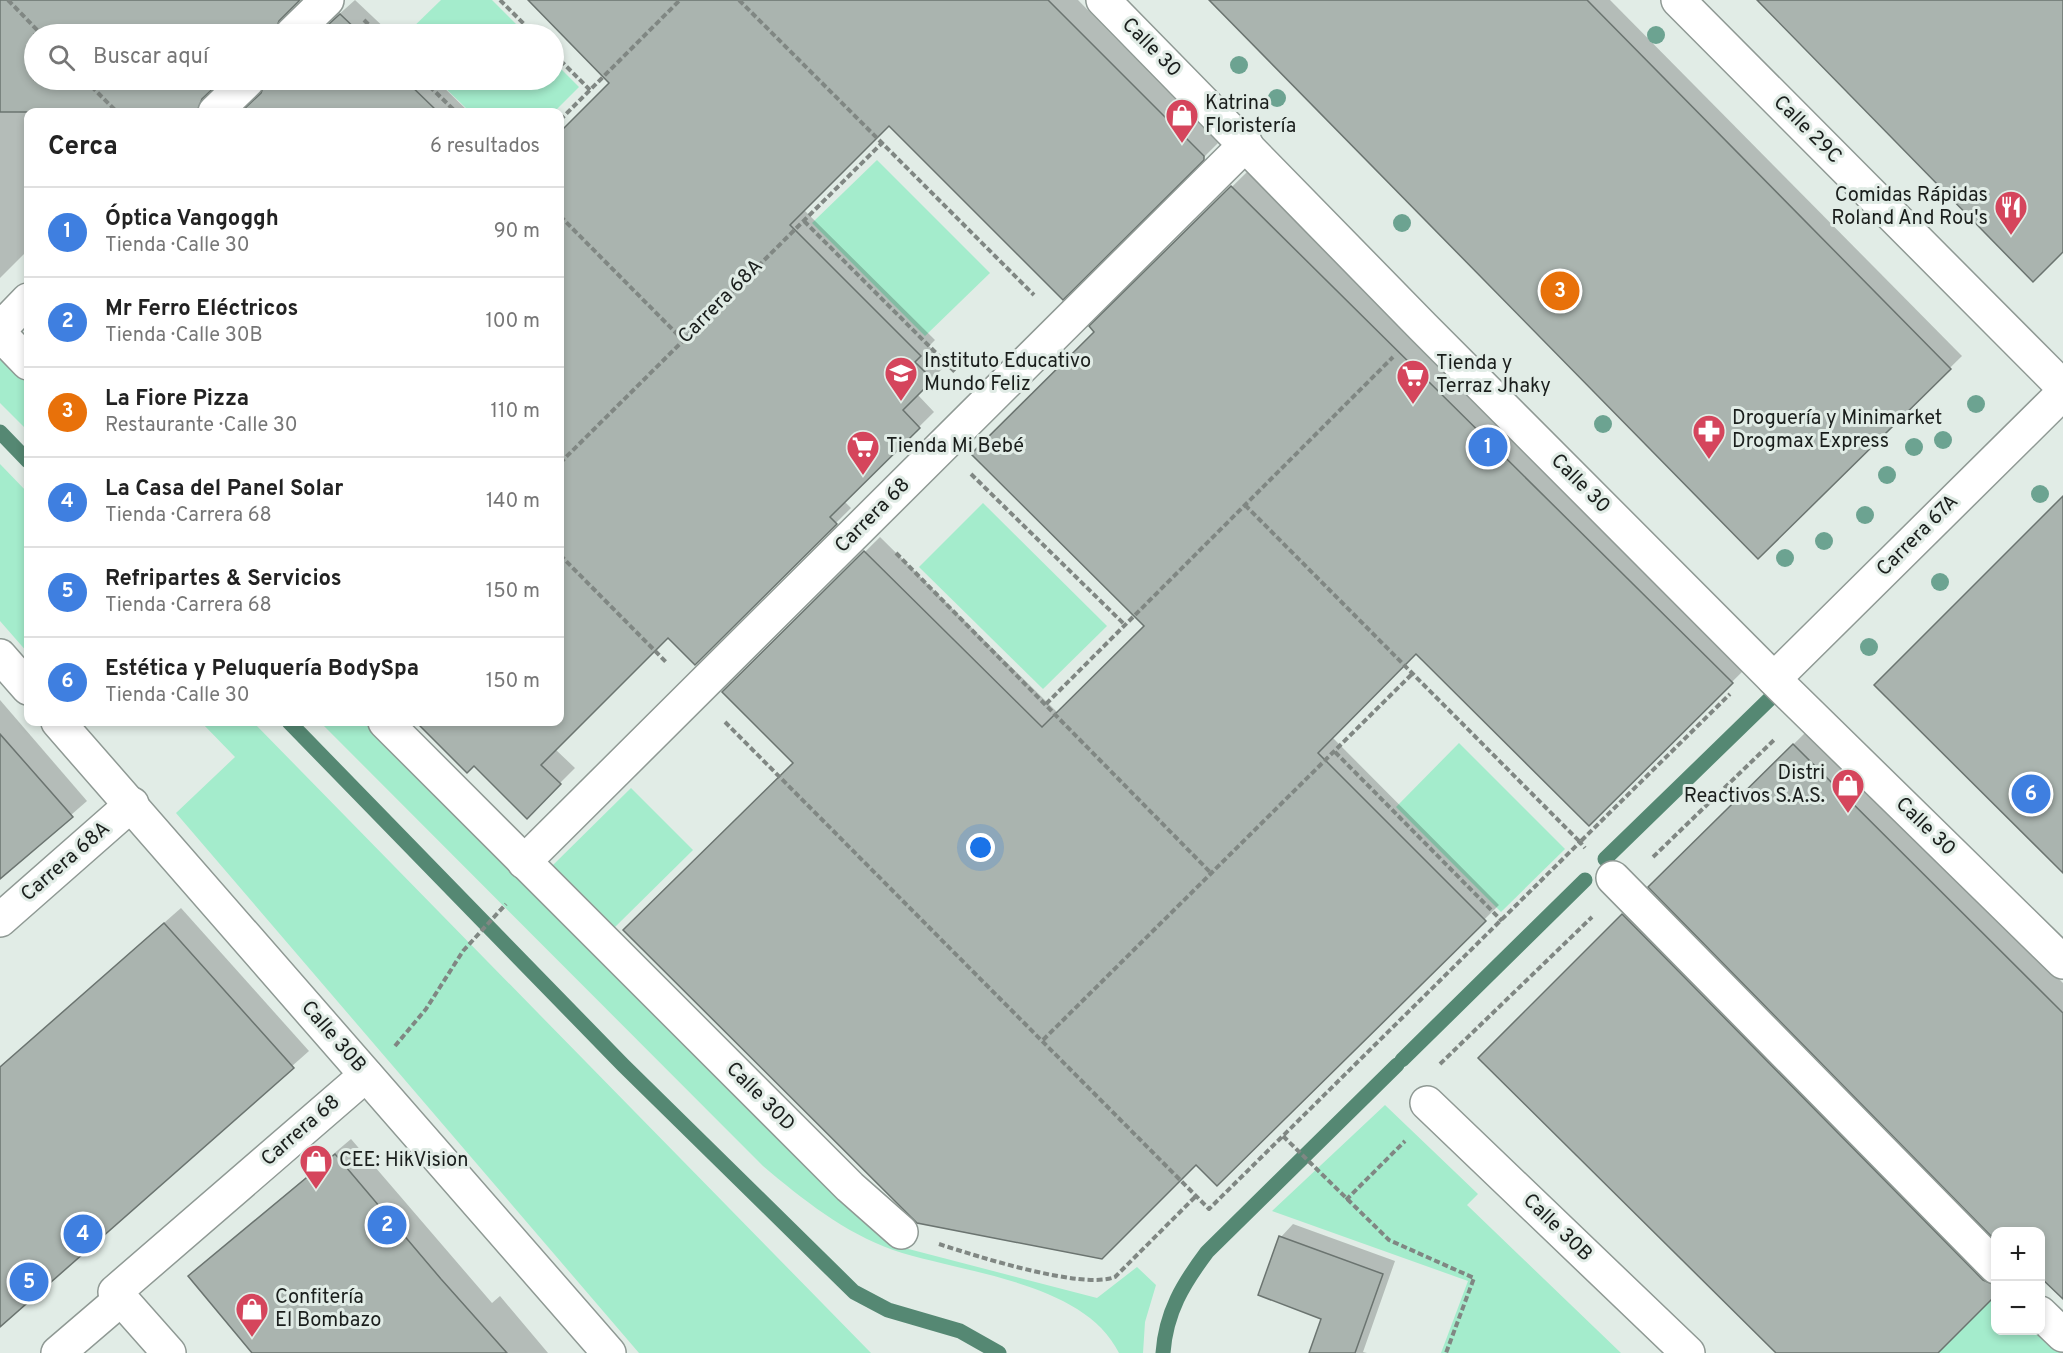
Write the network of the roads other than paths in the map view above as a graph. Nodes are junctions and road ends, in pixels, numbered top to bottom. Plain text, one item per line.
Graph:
1 (327, 0) edge
2 (1103, 0) edge
3 (1678, 0) edge
4 (302, 24) edge
5 (238, 90) edge
6 (219, 108) edge
7 (1246, 144) junction
8 (24, 304) edge
9 (0, 329) edge
10 (0, 334) edge
11 (24, 359) edge
12 (2063, 387) edge
13 (2063, 393) edge
14 (0, 656) edge
15 (1767, 672) junction
16 (24, 683) edge
17 (62, 726) edge
18 (389, 726) edge
19 (132, 804) junction
20 (524, 862) junction
21 (1612, 878) dead end
22 (0, 920) edge
23 (2063, 962) edge
24 (366, 1075) junction
25 (1431, 1106) road end
26 (901, 1232) road end
27 (1991, 1263) edge
28 (118, 1296) junction
29 (2045, 1317) edge
30 (2063, 1335) edge
31 (58, 1353) edge
32 (169, 1353) edge
33 (609, 1353) edge
34 (1688, 1353) edge

1 - 4 street
2 - 7 street, Calle 30
3 - 12 street, Calle 29C
5 - 6 street
7 - 15 street, Calle 30
7 - 20 street, Carrera 68
8 - 9 street
10 - 11 street
13 - 15 street, Carrera 67A
14 - 16 street
15 - 23 street, Calle 30
17 - 19 street, Calle 30B
18 - 20 street, Calle 30D
19 - 22 street, Carrera 68A
19 - 24 street, Calle 30B
20 - 26 street, Calle 30D
21 - 27 street
24 - 28 street, Carrera 68
24 - 33 street, Calle 30B
25 - 34 street, Calle 30B
28 - 31 street, Carrera 68
28 - 32 street
29 - 30 street

